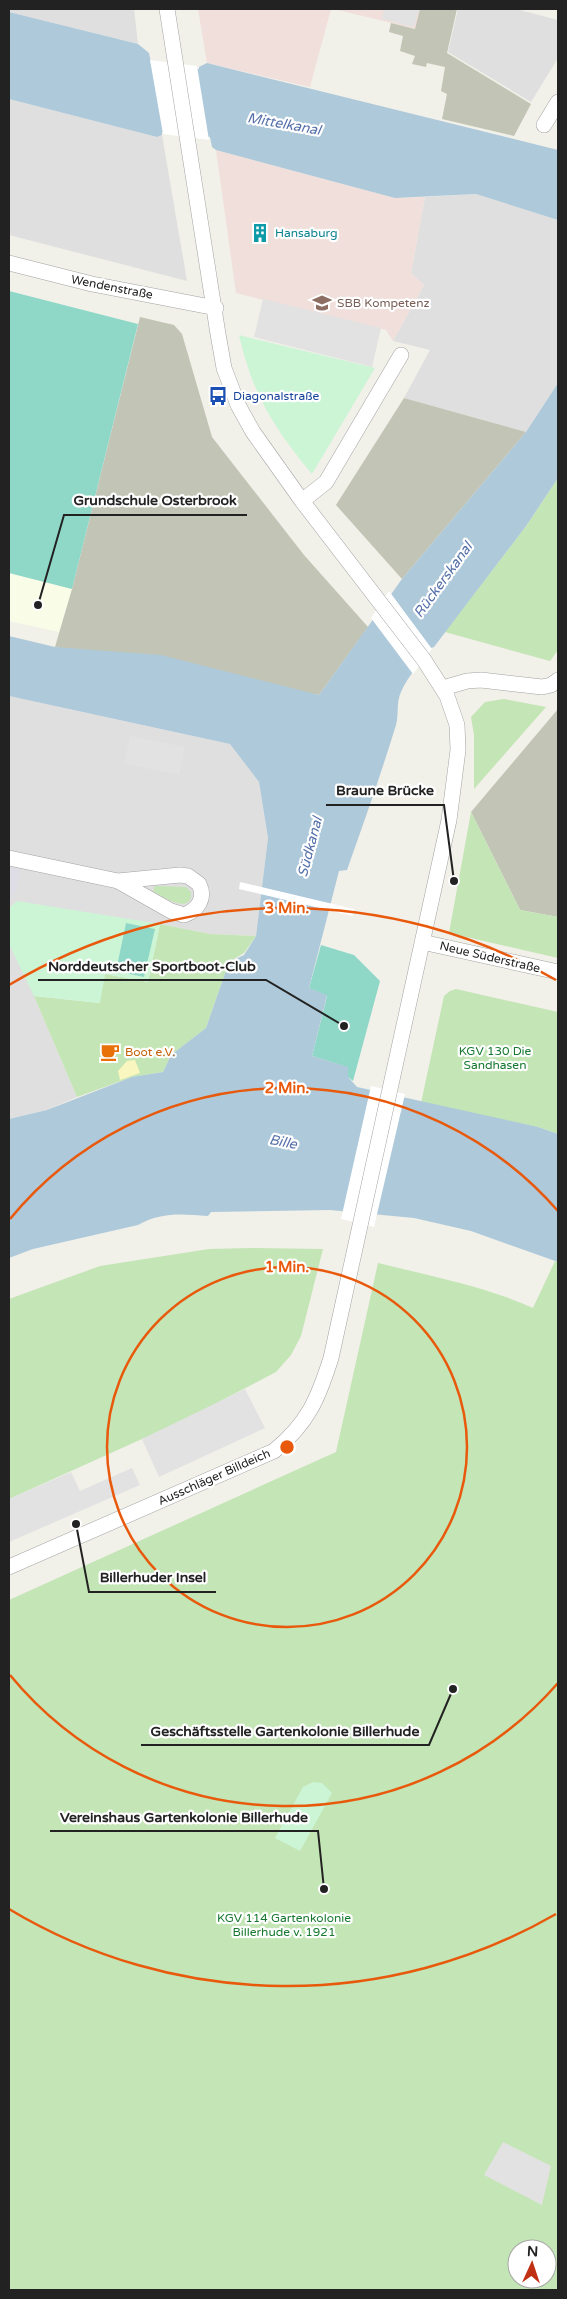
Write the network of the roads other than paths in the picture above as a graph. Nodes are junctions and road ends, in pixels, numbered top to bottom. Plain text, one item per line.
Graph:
1 (167, 9) edge
2 (558, 102) edge
3 (544, 125) dead end
4 (9, 263) edge
5 (216, 308) junction
6 (401, 355) dead end
7 (302, 501) junction
8 (558, 680) edge
9 (443, 688) junction
10 (9, 858) edge
11 (118, 881) junction
12 (422, 942) junction
13 (558, 972) edge
14 (9, 1567) edge

1 - 5 street
2 - 3 street
4 - 5 street, Wendenstraße
5 - 7 street
6 - 7 street
7 - 9 street
8 - 9 street
9 - 12 street
10 - 11 street
11 - 11 street
12 - 13 street, Neue Süderstraße
12 - 14 street, Ausschläger Billdeich

